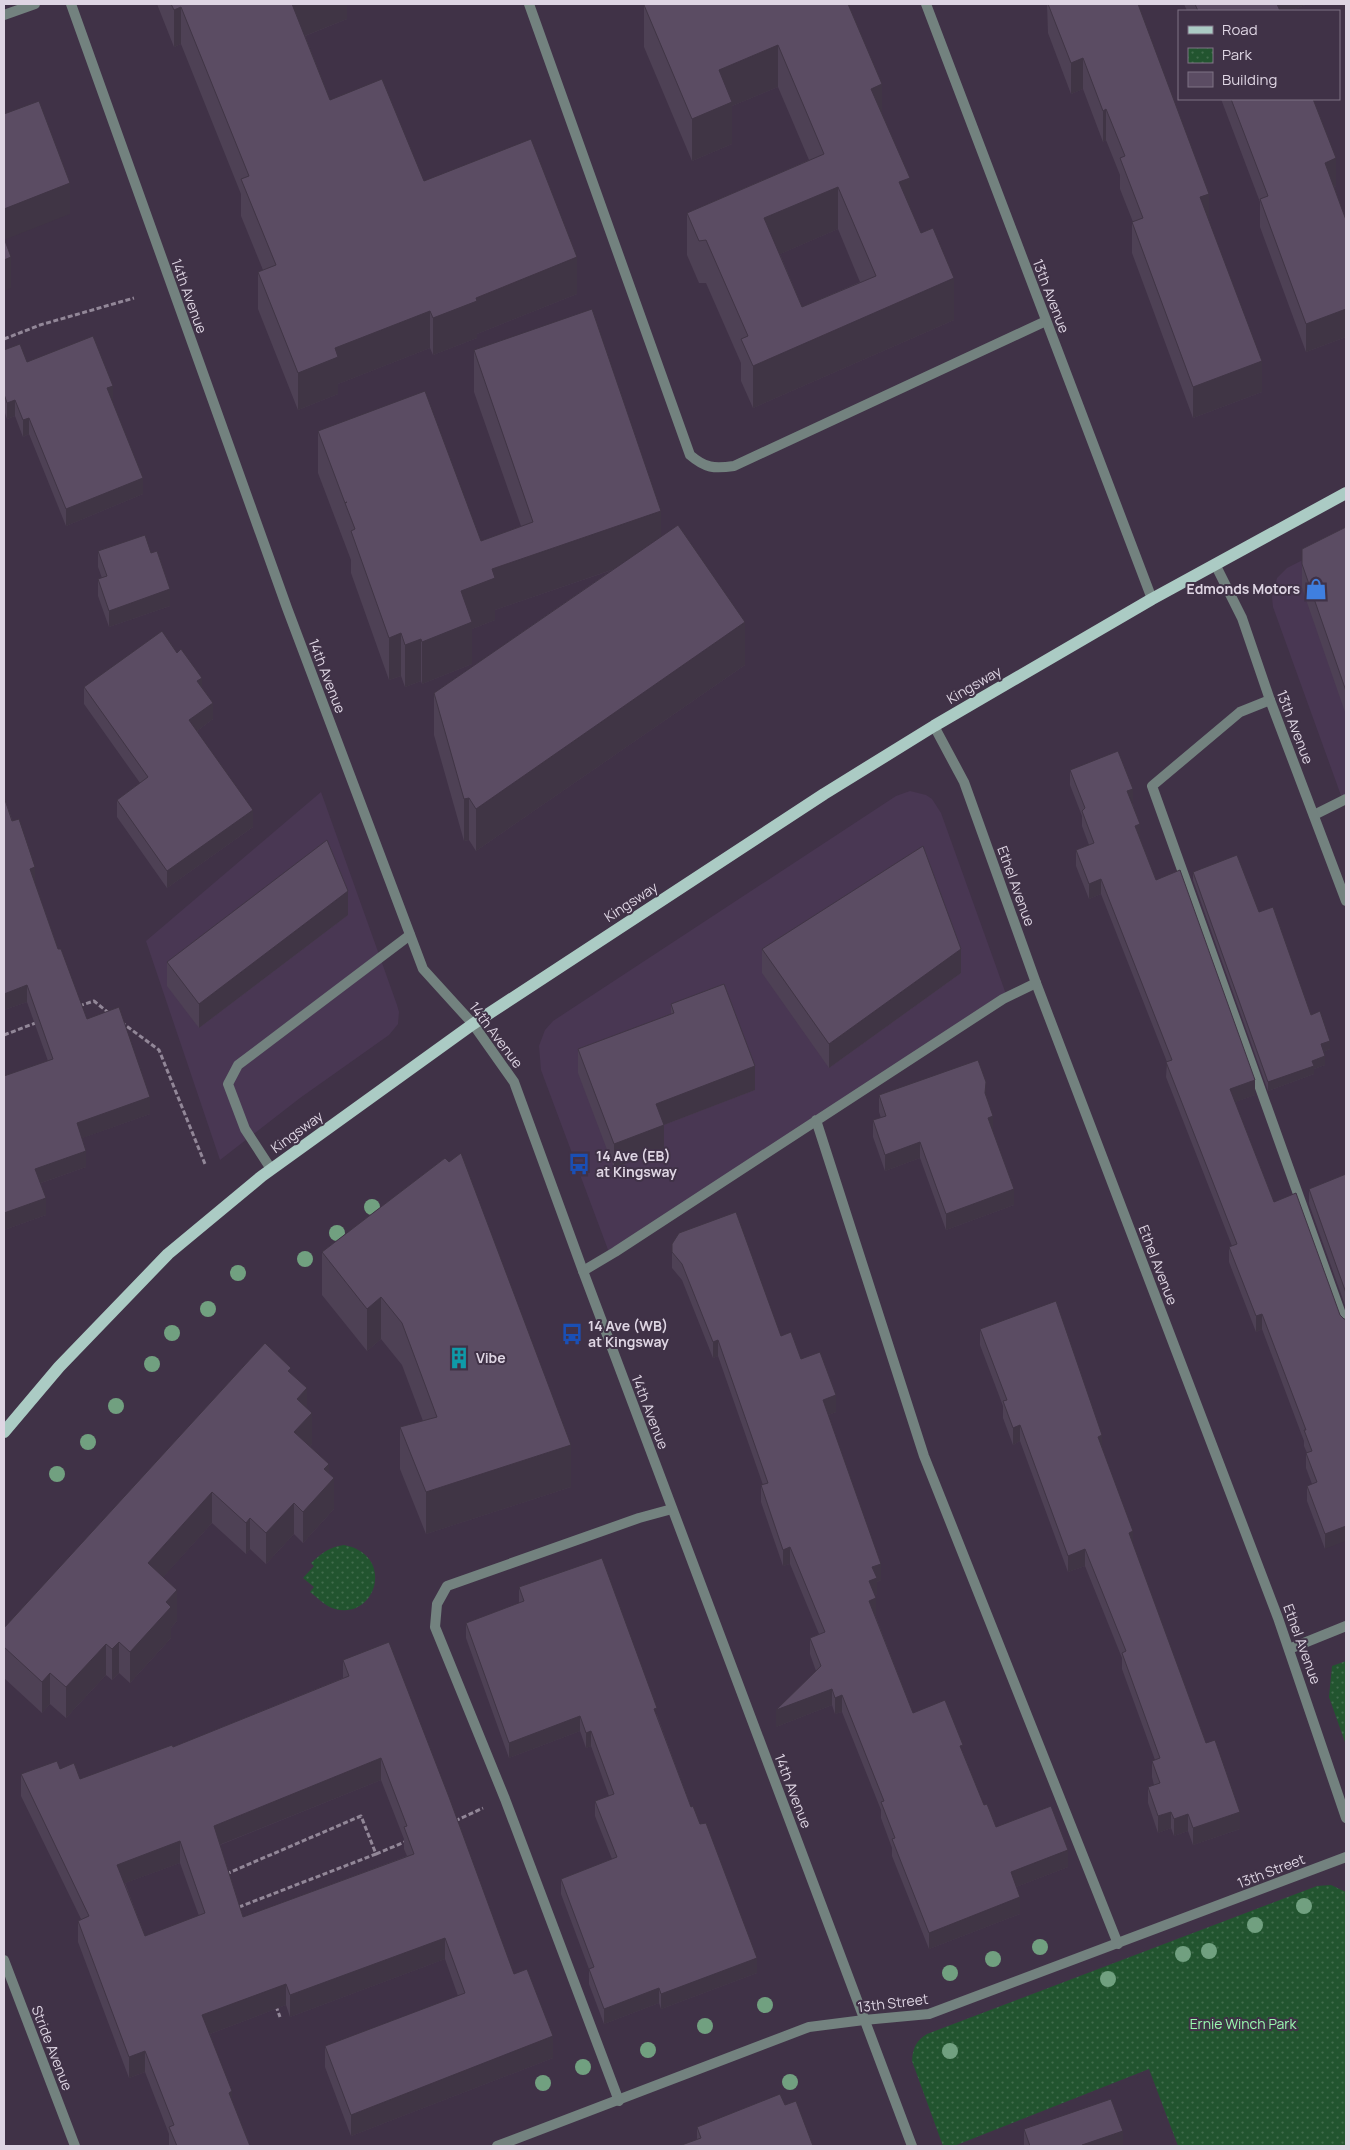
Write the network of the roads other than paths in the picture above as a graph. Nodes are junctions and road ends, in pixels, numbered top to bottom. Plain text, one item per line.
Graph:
1 (35, 4) edge
2 (71, 4) edge
3 (529, 4) edge
4 (926, 4) edge
5 (4, 15) edge
6 (1046, 321) junction
7 (1346, 493) edge
8 (1215, 564) junction
9 (1152, 599) junction
10 (1270, 700) junction
11 (934, 726) junction
12 (1346, 799) edge
13 (1314, 815) junction
14 (1346, 901) edge
15 (410, 935) junction
16 (1036, 983) junction
17 (473, 1024) junction
18 (816, 1120) junction
19 (271, 1169) junction
20 (583, 1270) junction
21 (1346, 1328) edge
22 (4, 1432) edge
23 (672, 1509) junction
24 (1346, 1626) edge
25 (1289, 1649) junction
26 (1346, 1818) edge
27 (1346, 1857) edge
28 (1118, 1944) junction
29 (4, 1960) edge
30 (864, 2020) junction
31 (619, 2100) junction
32 (75, 2146) edge
33 (497, 2146) edge
34 (912, 2146) edge

1 - 5 street
2 - 15 street, 14th Avenue
3 - 6 street
4 - 6 street, 13th Avenue
6 - 9 street, 13th Avenue
7 - 8 main road, Kingsway
8 - 9 main road, Kingsway
8 - 10 street, 13th Avenue
9 - 11 main road, Kingsway
10 - 13 street, 13th Avenue
10 - 21 street
11 - 16 street, Ethel Avenue
11 - 17 main road, Kingsway
12 - 13 street
13 - 14 street, 13th Avenue
15 - 17 street, 14th Avenue
15 - 19 street
16 - 18 street
16 - 25 street, Ethel Avenue
17 - 19 main road, Kingsway
17 - 20 street, 14th Avenue
18 - 20 street
18 - 28 street
19 - 22 main road, Kingsway
20 - 23 street, 14th Avenue
23 - 30 street, 14th Avenue
23 - 31 street
24 - 25 street
25 - 26 street, Ethel Avenue
27 - 28 street, 13th Street
28 - 30 street, 13th Street
29 - 32 street, Stride Avenue
30 - 31 street, 13th Street
30 - 34 street, 14th Avenue
31 - 33 street, 13th Street

